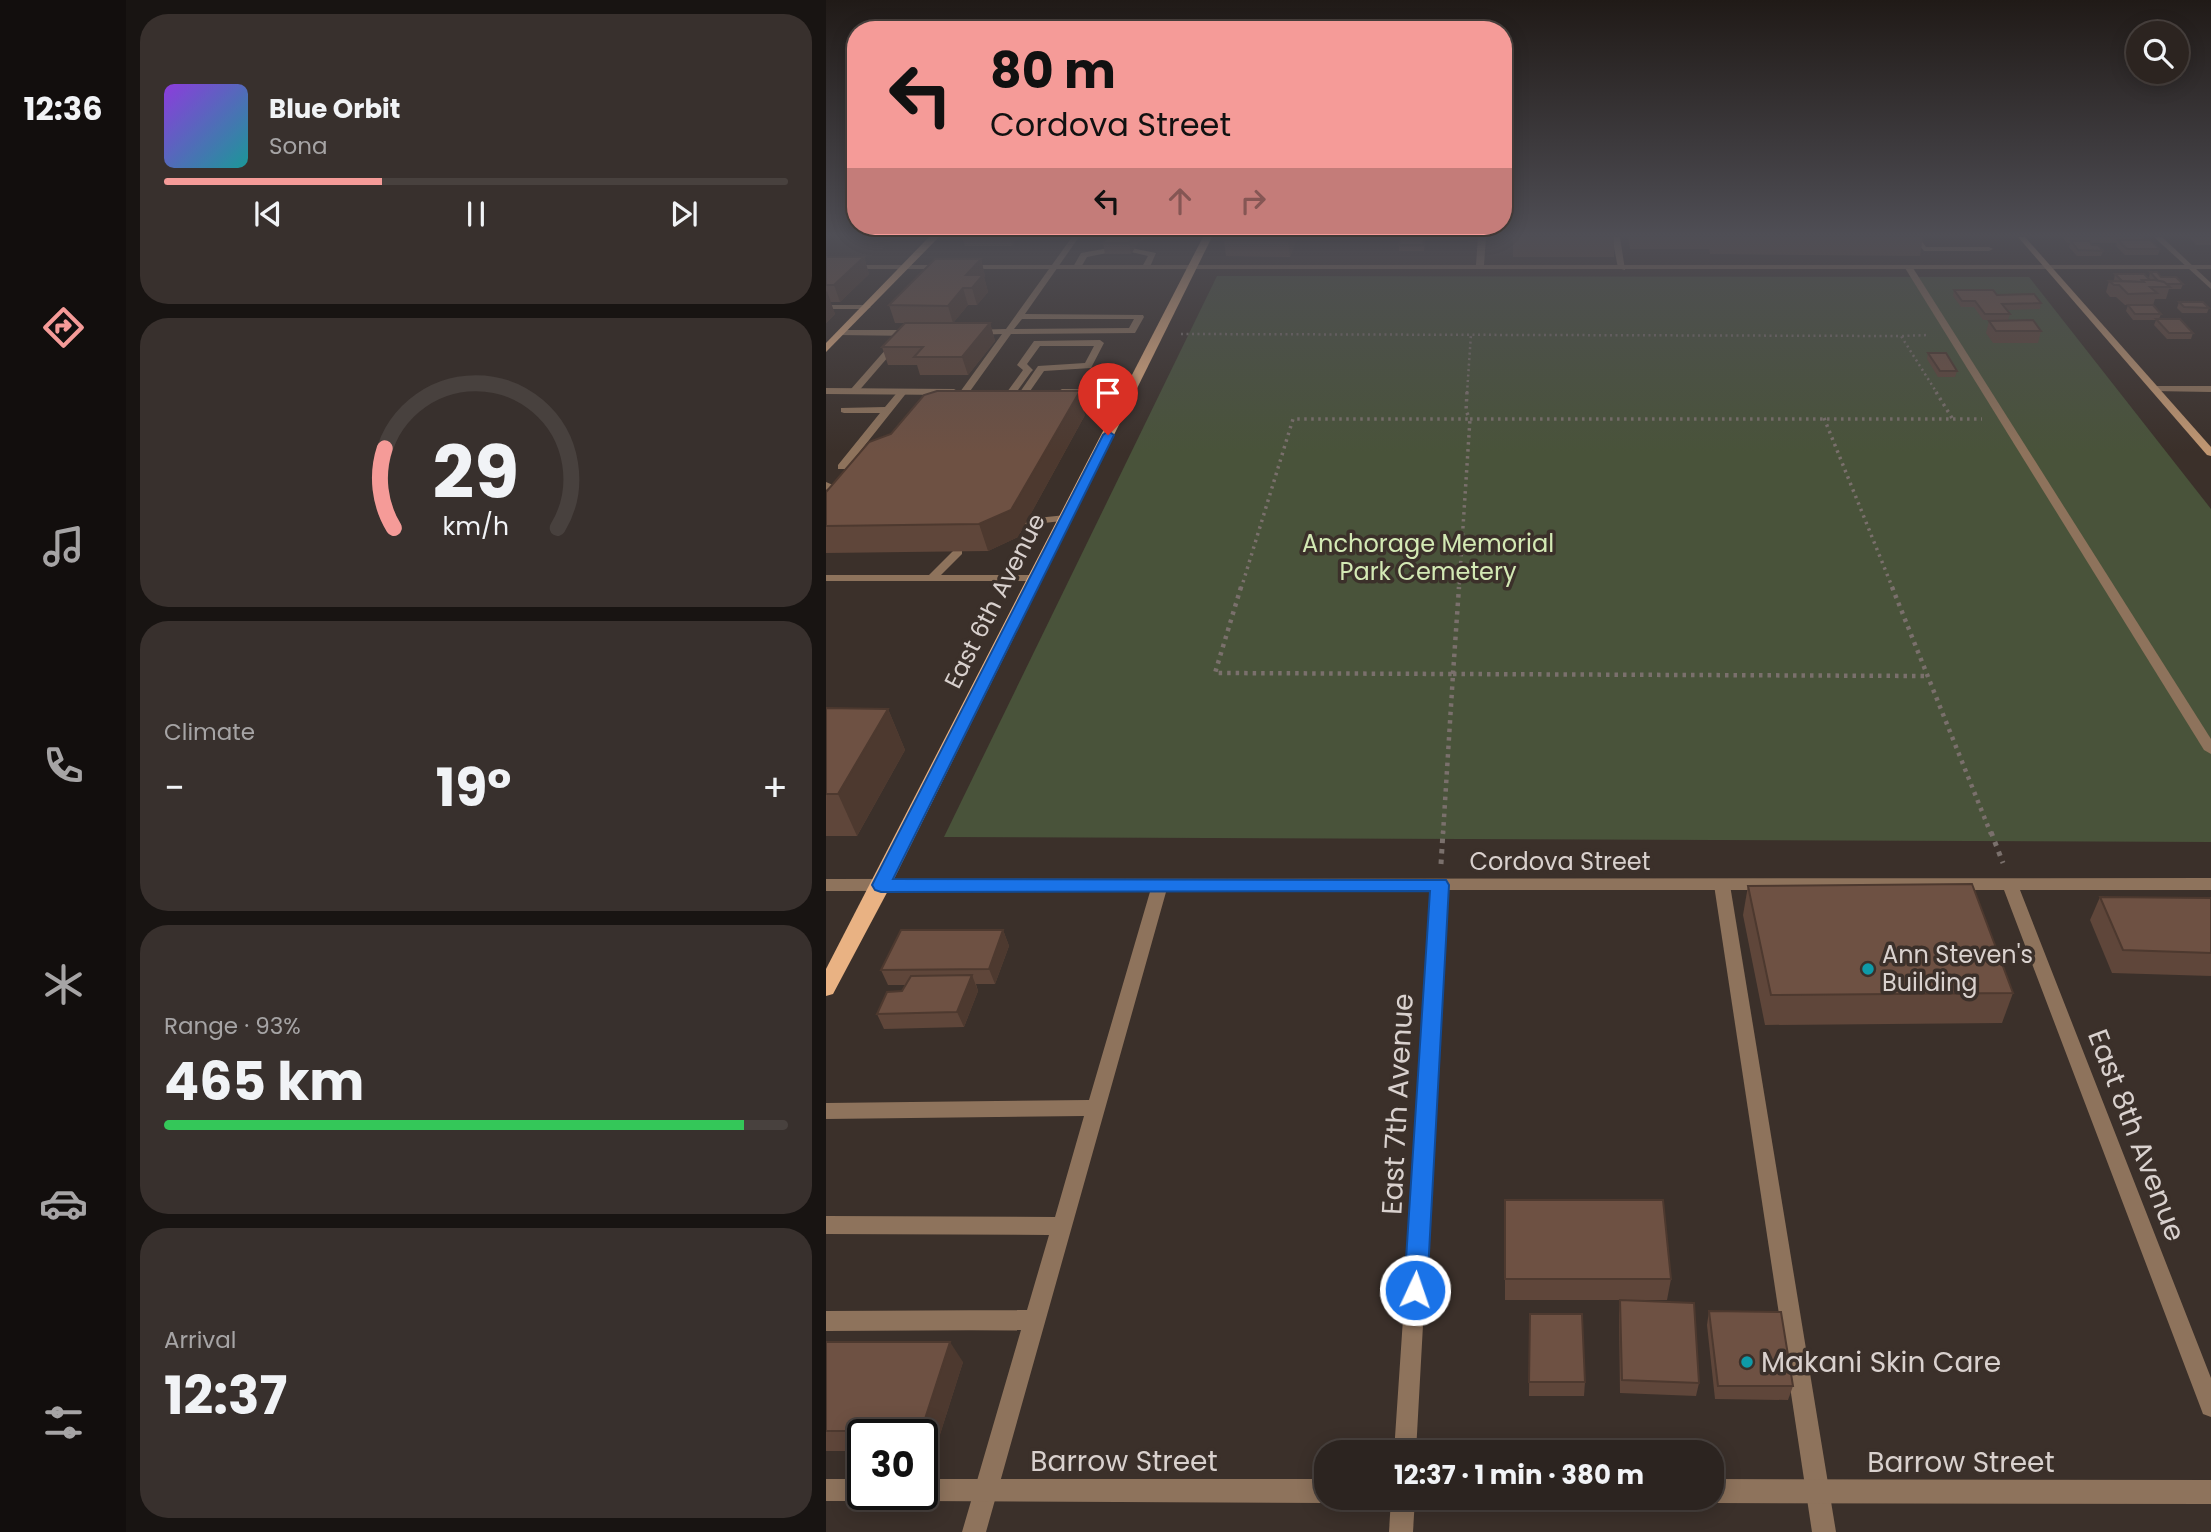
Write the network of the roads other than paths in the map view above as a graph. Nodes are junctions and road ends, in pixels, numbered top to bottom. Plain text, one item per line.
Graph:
1 (866, 308) edge
2 (1024, 308) edge
3 (1171, 308) edge
4 (1934, 308) edge
5 (2083, 308) edge
6 (1019, 316) junction
7 (930, 332) edge
8 (969, 332) edge
9 (1007, 332) junction
10 (842, 333) junction
11 (905, 333) junction
12 (826, 349) edge
13 (2157, 389) junction
14 (2211, 389) edge
15 (826, 391) edge
16 (854, 391) junction
17 (903, 391) junction
18 (965, 392) junction
19 (977, 392) edge
20 (1001, 392) edge
21 (1012, 392) junction
22 (1025, 392) junction
23 (1038, 392) edge
24 (1051, 392) edge
25 (1129, 393) junction
26 (844, 410) dead end
27 (888, 410) junction
28 (2211, 453) edge
29 (842, 467) dead end
30 (1066, 518) junction
31 (1027, 522) dead end
32 (958, 552) edge
33 (826, 578) edge
34 (932, 578) junction
35 (1035, 578) junction
36 (2211, 750) edge
37 (1722, 884) junction
38 (2010, 884) junction
39 (2211, 884) edge
40 (826, 885) edge
41 (881, 885) junction
42 (1160, 885) junction
43 (1440, 885) junction
44 (826, 988) edge
45 (1096, 1108) junction
46 (826, 1111) edge
47 (826, 1225) edge
48 (1062, 1226) junction
49 (1036, 1320) junction
50 (826, 1321) edge
51 (2211, 1406) edge
52 (1406, 1440) edge
53 (826, 1490) edge
54 (847, 1490) edge
55 (938, 1490) edge
56 (986, 1490) junction
57 (1314, 1491) edge
58 (1724, 1491) edge
59 (1818, 1492) junction
60 (2211, 1492) edge
61 (1402, 1510) edge
62 (974, 1532) edge
63 (1401, 1532) edge
64 (1824, 1532) edge

1 - 10 main road
2 - 6 street
3 - 25 main road, East 6th Avenue
4 - 36 street
5 - 13 street
6 - 9 street
6 - 9 street
7 - 11 street
8 - 9 street
9 - 18 street
10 - 11 street
10 - 12 main road
11 - 16 street
13 - 14 street
13 - 28 street
15 - 16 street
16 - 17 street
17 - 18 street
17 - 27 street
18 - 19 street
20 - 21 street
21 - 22 street
21 - 22 street
22 - 23 street
24 - 25 street
25 - 30 main road, East 6th Avenue
26 - 27 street
27 - 29 street
30 - 31 street
30 - 35 main road, East 6th Avenue
32 - 34 street
33 - 34 street
34 - 35 street
35 - 41 main road, East 6th Avenue
37 - 38 street, Cordova Street
37 - 43 street, Cordova Street
37 - 59 street
38 - 39 street, Cordova Street
38 - 51 street, East 8th Avenue
40 - 41 street, Cordova Street
41 - 42 street, Cordova Street
41 - 44 main road, East 6th Avenue
42 - 43 street, Cordova Street
42 - 45 street
43 - 52 street, East 7th Avenue
45 - 46 street
45 - 48 street
47 - 48 street
48 - 49 street
49 - 50 street
49 - 56 street
53 - 54 street
55 - 56 street, Barrow Street
56 - 57 street, Barrow Street
56 - 62 street
58 - 59 street, Barrow Street
59 - 60 street, Barrow Street
59 - 64 street
61 - 63 street

